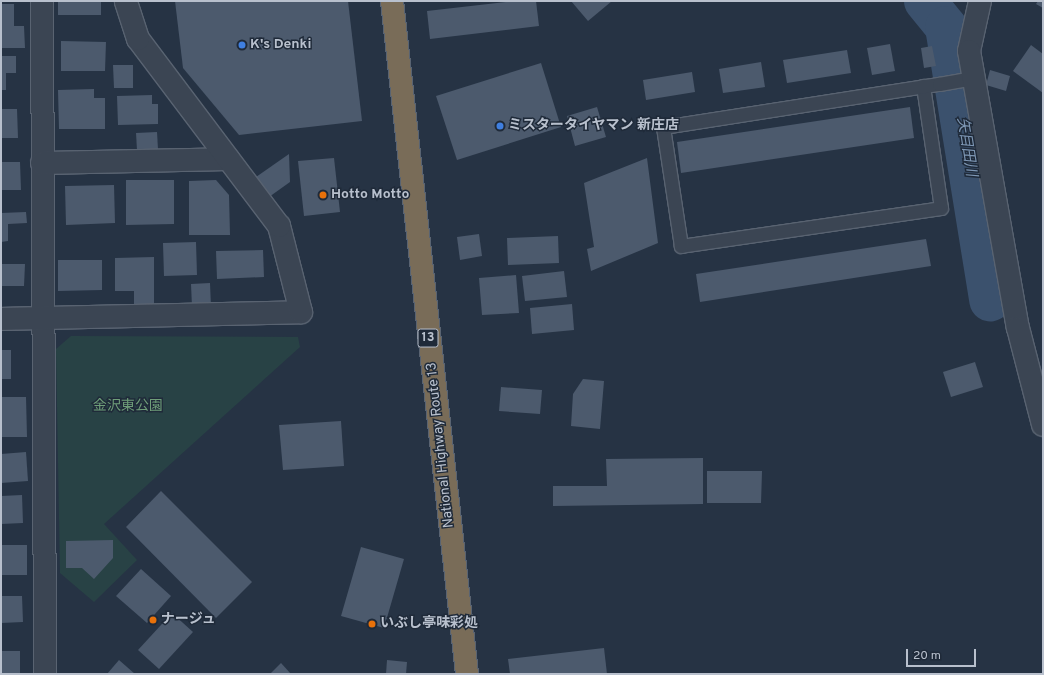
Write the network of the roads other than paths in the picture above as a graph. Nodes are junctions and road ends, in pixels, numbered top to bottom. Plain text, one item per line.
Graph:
1 (42, 1) edge
2 (126, 1) edge
3 (392, 1) edge
4 (980, 1) edge
5 (974, 78) junction
6 (923, 86) junction
7 (228, 159) junction
8 (42, 163) junction
9 (1, 319) edge
10 (43, 319) junction
11 (1043, 425) edge
12 (45, 674) edge
13 (467, 674) edge

1 - 8 street
2 - 7 street
3 - 13 highway, National Highway Route 13 / 13
4 - 5 street
5 - 6 lane
5 - 11 street
6 - 6 lane
7 - 8 street
7 - 10 street
8 - 10 street
9 - 10 street
10 - 12 street

